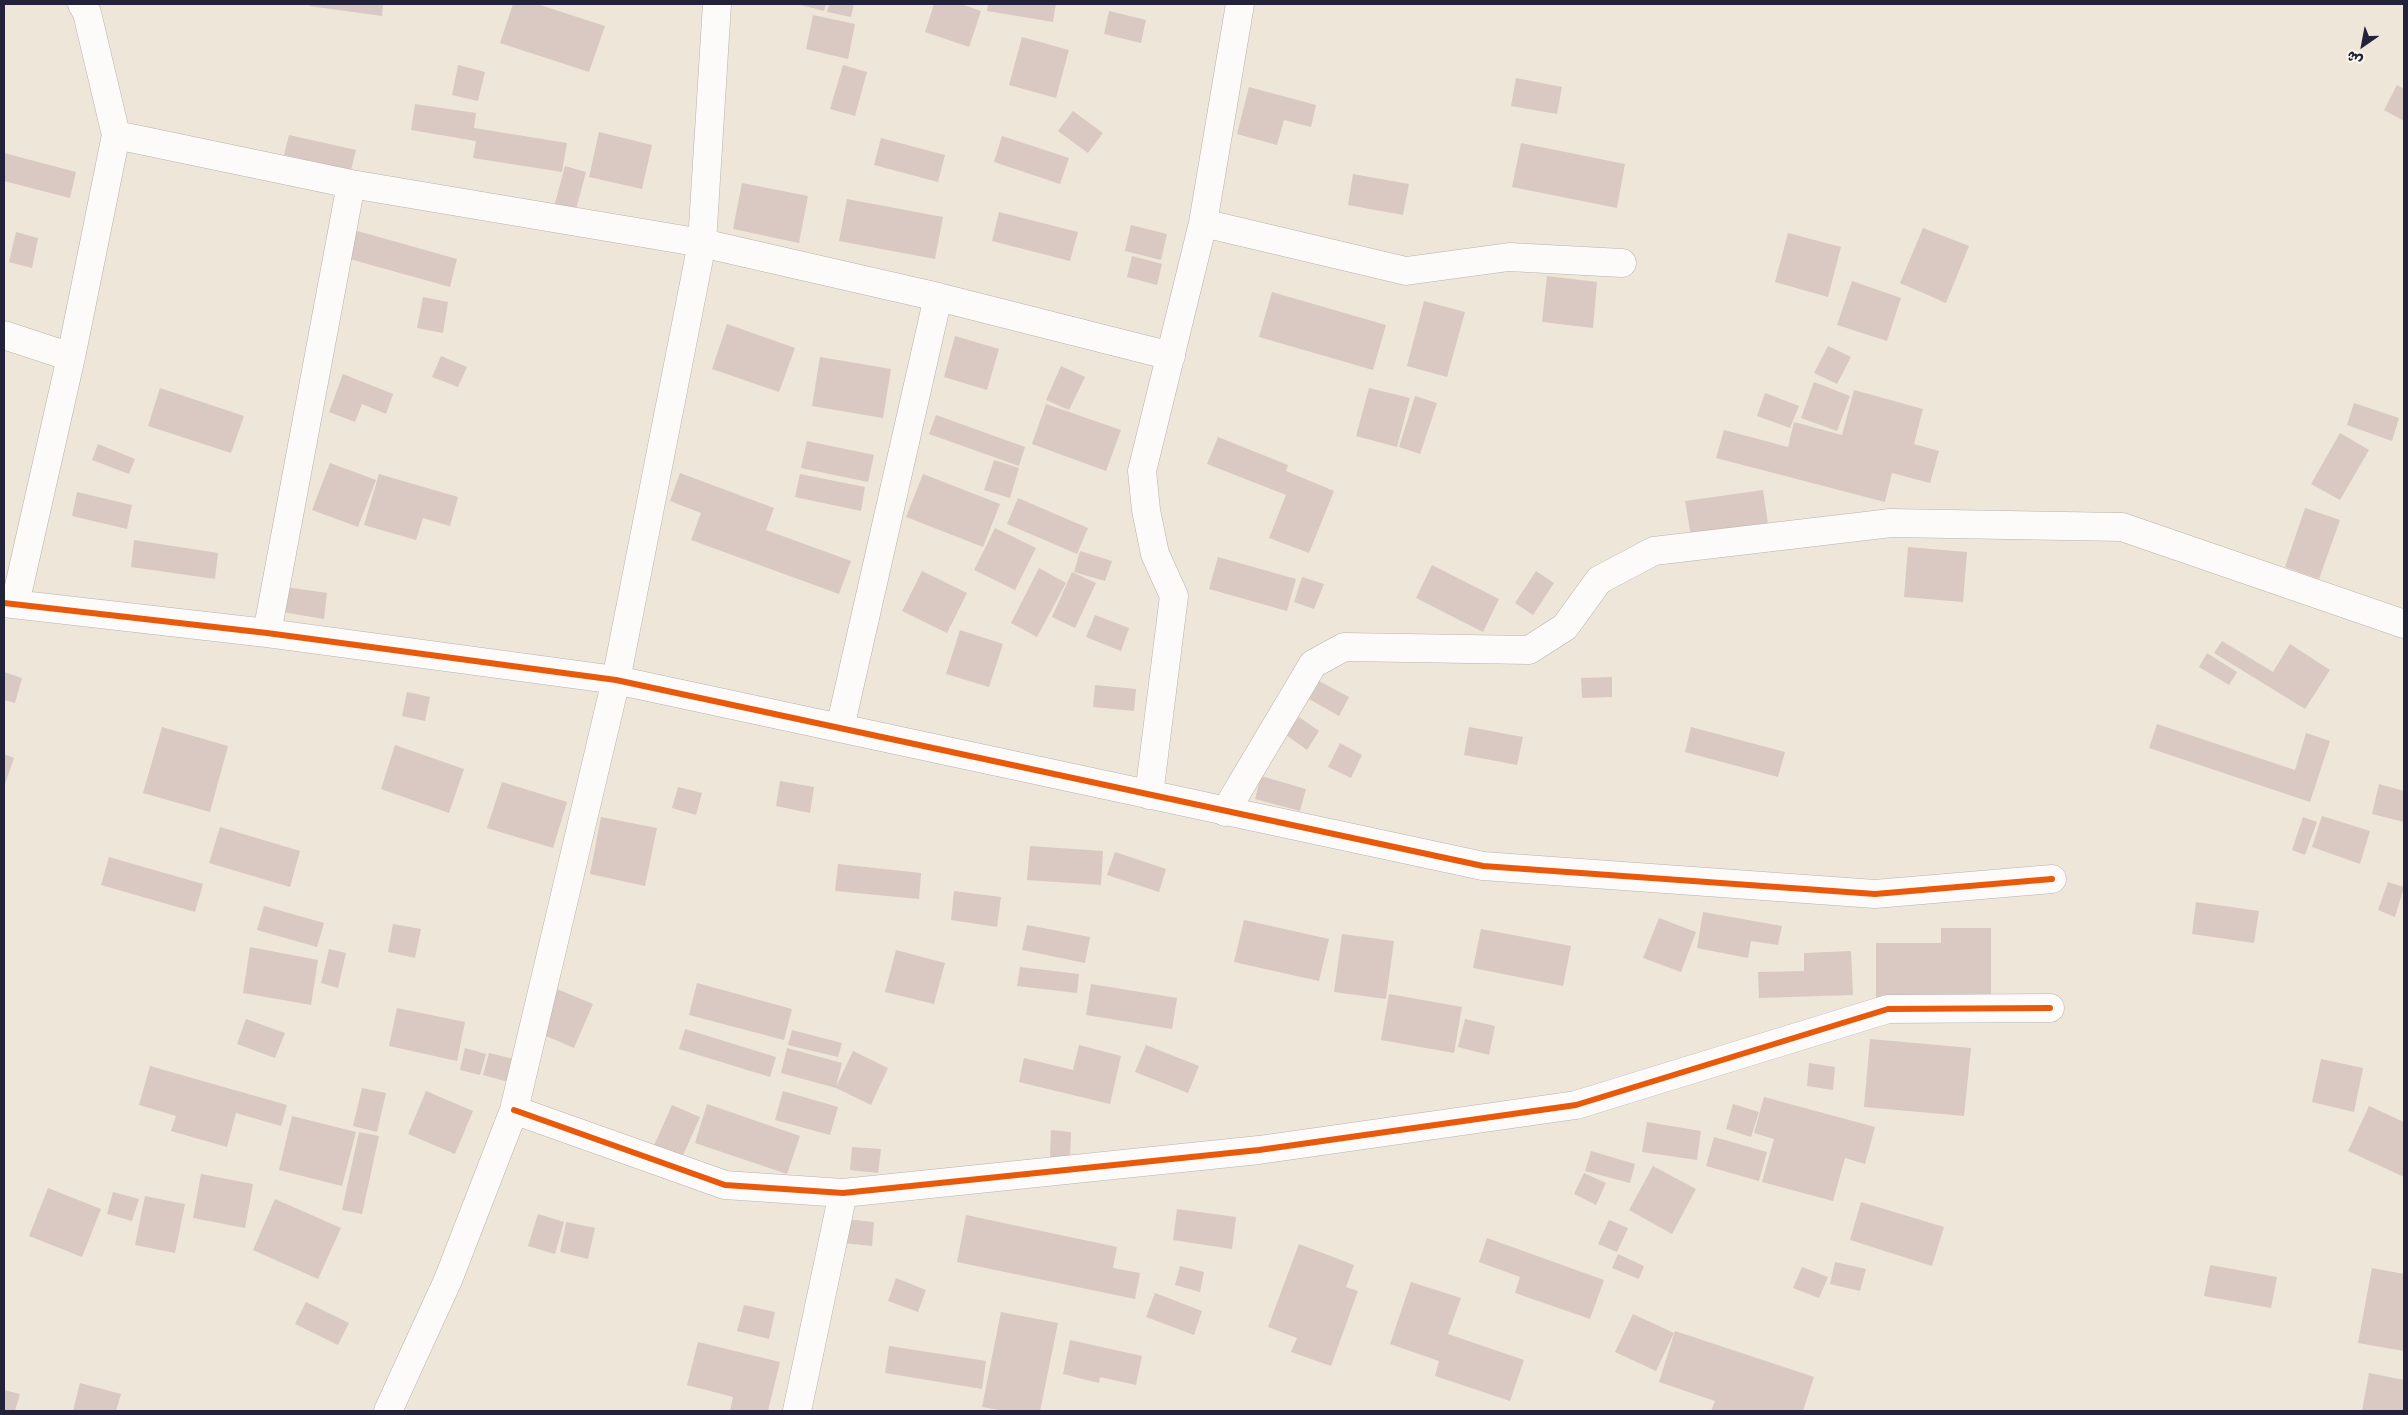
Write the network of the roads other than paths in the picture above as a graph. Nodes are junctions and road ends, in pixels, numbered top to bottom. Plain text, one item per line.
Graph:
1 (82, 4) edge
2 (717, 4) edge
3 (1240, 4) edge
4 (116, 135) junction
5 (351, 184) junction
6 (1203, 223) junction
7 (702, 243) junction
8 (1622, 263) dead end
9 (938, 297) junction
10 (4, 335) edge
11 (1171, 356) junction
12 (71, 357) junction
13 (10, 603) edge
14 (2404, 624) edge
15 (267, 633) junction
16 (616, 680) junction
17 (840, 728) junction
18 (1149, 795) junction
19 (1225, 812) junction
20 (2052, 880) dead end
21 (2050, 1008) dead end
22 (514, 1110) junction
23 (843, 1193) junction
24 (388, 1411) edge
25 (797, 1411) edge

1 - 4 street
2 - 7 street
3 - 6 street
4 - 5 street
4 - 12 street
5 - 7 street
5 - 15 street
6 - 8 street
6 - 11 street
7 - 9 street
7 - 16 street
9 - 11 street
9 - 17 street
10 - 12 street
11 - 18 street
12 - 13 street
13 - 15 street
14 - 19 street
15 - 16 street
16 - 17 street
16 - 22 street
17 - 18 street
18 - 19 street
19 - 20 street
21 - 23 street
22 - 23 street
22 - 24 street
23 - 25 street

